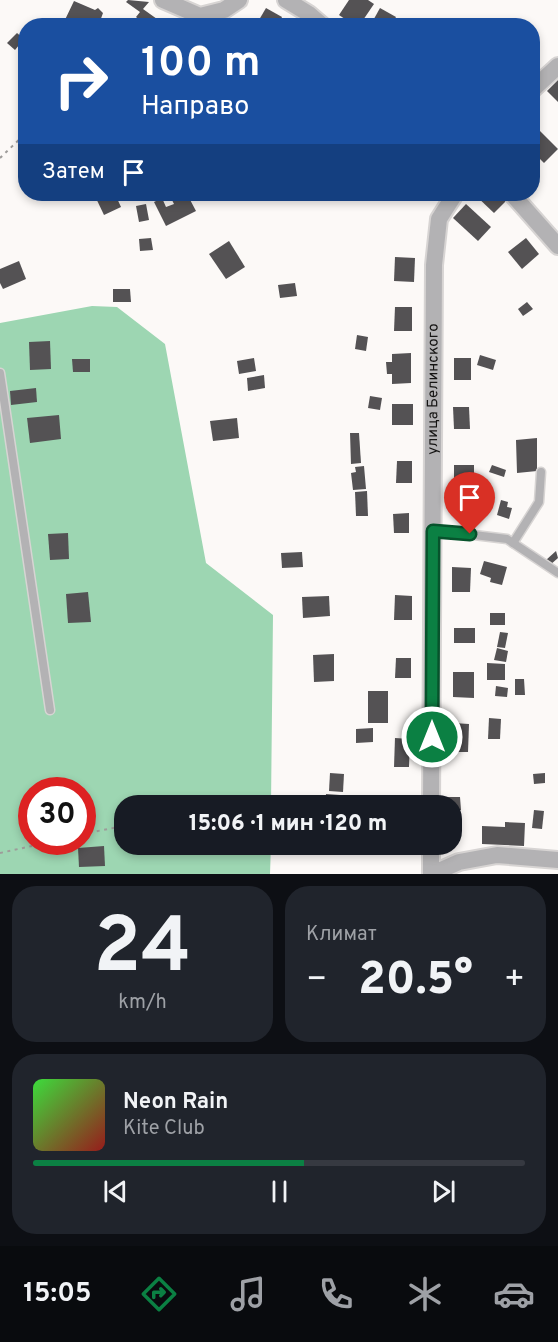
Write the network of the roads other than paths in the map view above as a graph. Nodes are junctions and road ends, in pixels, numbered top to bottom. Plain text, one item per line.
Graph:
1 (163, 0) edge
2 (239, 0) edge
3 (286, 0) edge
4 (311, 7) edge
5 (190, 18) edge
6 (202, 18) edge
7 (558, 66) edge
8 (540, 83) edge
9 (451, 201) edge
10 (518, 201) edge
11 (558, 246) edge
12 (0, 373) edge
13 (541, 472) dead end
14 (433, 531) junction
15 (513, 543) junction
16 (558, 573) edge
17 (50, 710) dead end
18 (431, 795) edge
19 (431, 855) edge
20 (558, 860) edge
21 (431, 874) edge

1 - 5 street
2 - 6 street
3 - 4 street
7 - 8 street
9 - 14 street, улица Белинского
10 - 11 street
12 - 17 lane
13 - 15 lane
14 - 15 lane
14 - 18 street, улица Белинского
15 - 16 lane
19 - 21 street
20 - 21 street

